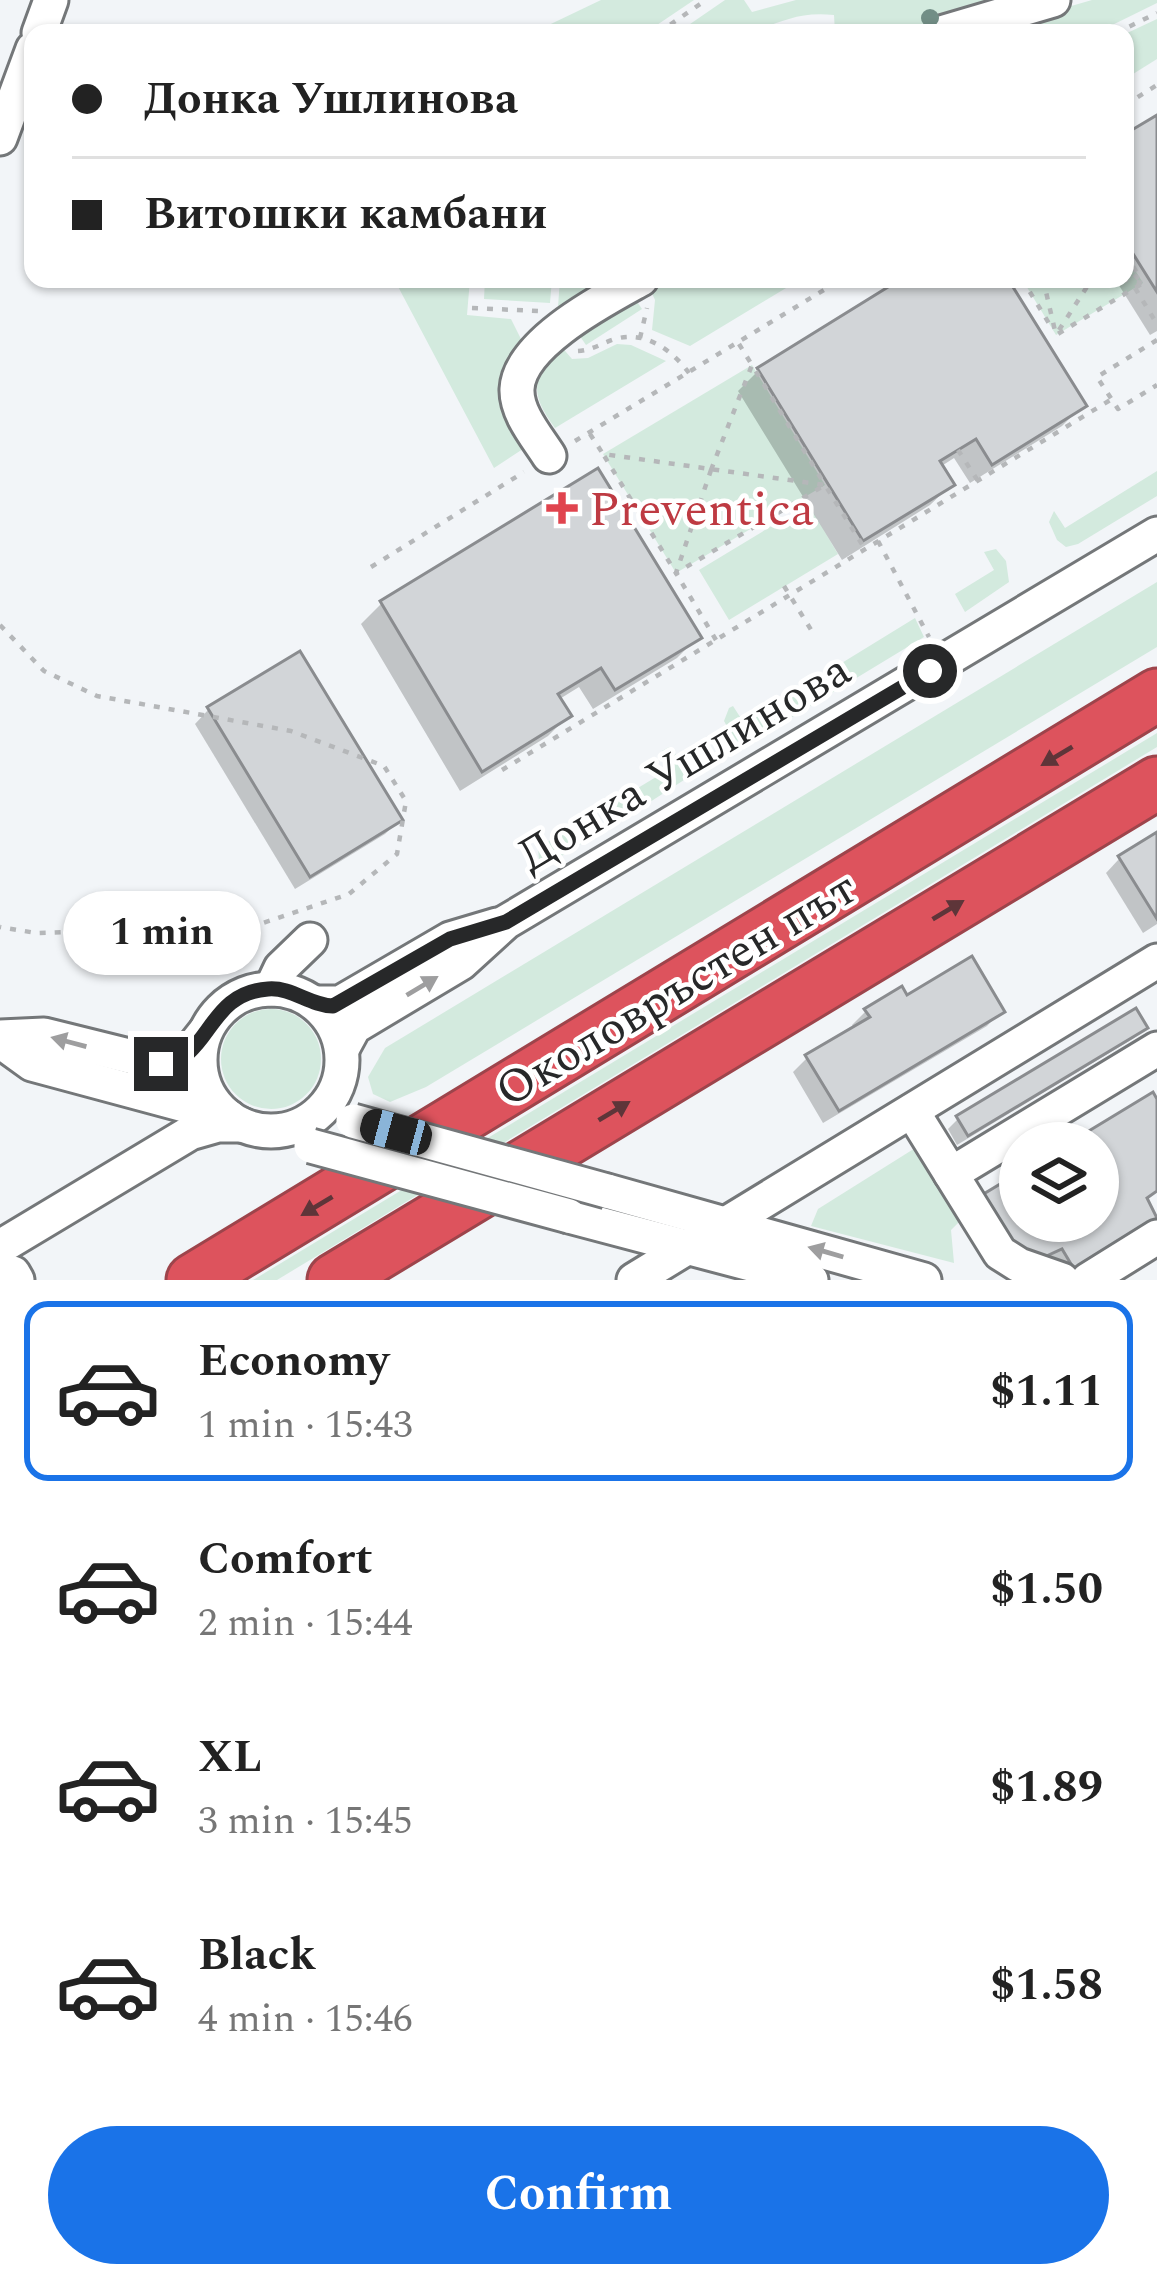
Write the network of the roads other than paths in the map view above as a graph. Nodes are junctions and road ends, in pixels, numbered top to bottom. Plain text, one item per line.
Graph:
1 (1053, 0) edge
2 (972, 24) edge
3 (24, 74) edge
4 (0, 139) edge
5 (622, 288) edge
6 (549, 456) road end
7 (1157, 534) edge
8 (1157, 695) edge
9 (1157, 783) edge
10 (506, 922) junction
11 (310, 940) dead end
12 (1157, 961) edge
13 (271, 989) junction
14 (315, 1003) junction
15 (206, 1031) junction
16 (0, 1039) edge
17 (1156, 1052) edge
18 (341, 1065) junction
19 (105, 1084) junction
20 (912, 1111) junction
21 (229, 1117) junction
22 (133, 1165) junction
23 (951, 1174) junction
24 (728, 1224) junction
25 (1157, 1237) edge
26 (0, 1247) edge
27 (691, 1247) junction
28 (0, 1280) edge
29 (17, 1280) edge
30 (194, 1280) edge
31 (334, 1280) edge
32 (634, 1280) edge
33 (811, 1280) edge
34 (924, 1280) edge
35 (1062, 1280) edge
36 (1088, 1280) edge

1 - 2 street
3 - 4 street
5 - 6 street
7 - 10 street, Донка Ушлинова
8 -> 30 highway, Околовръстен път
31 -> 9 highway, Околовръстен път
10 - 14 street, Донка Ушлинова
18 -> 10 street, Донка Ушлинова
11 - 13 street
12 - 20 street
13 - 14 street
13 - 15 street
14 - 18 street
15 -> 16 street
15 - 21 street
16 - 19 street
17 - 23 street
18 - 21 street
18 - 24 street, bridge
19 - 21 street
19 - 22 street
20 - 23 street
20 - 24 street
21 - 22 street
21 - 27 street, bridge
22 - 26 street
23 - 35 street
24 - 27 street
34 -> 24 street
25 - 36 street
27 - 32 street
27 - 33 street
28 - 29 street

